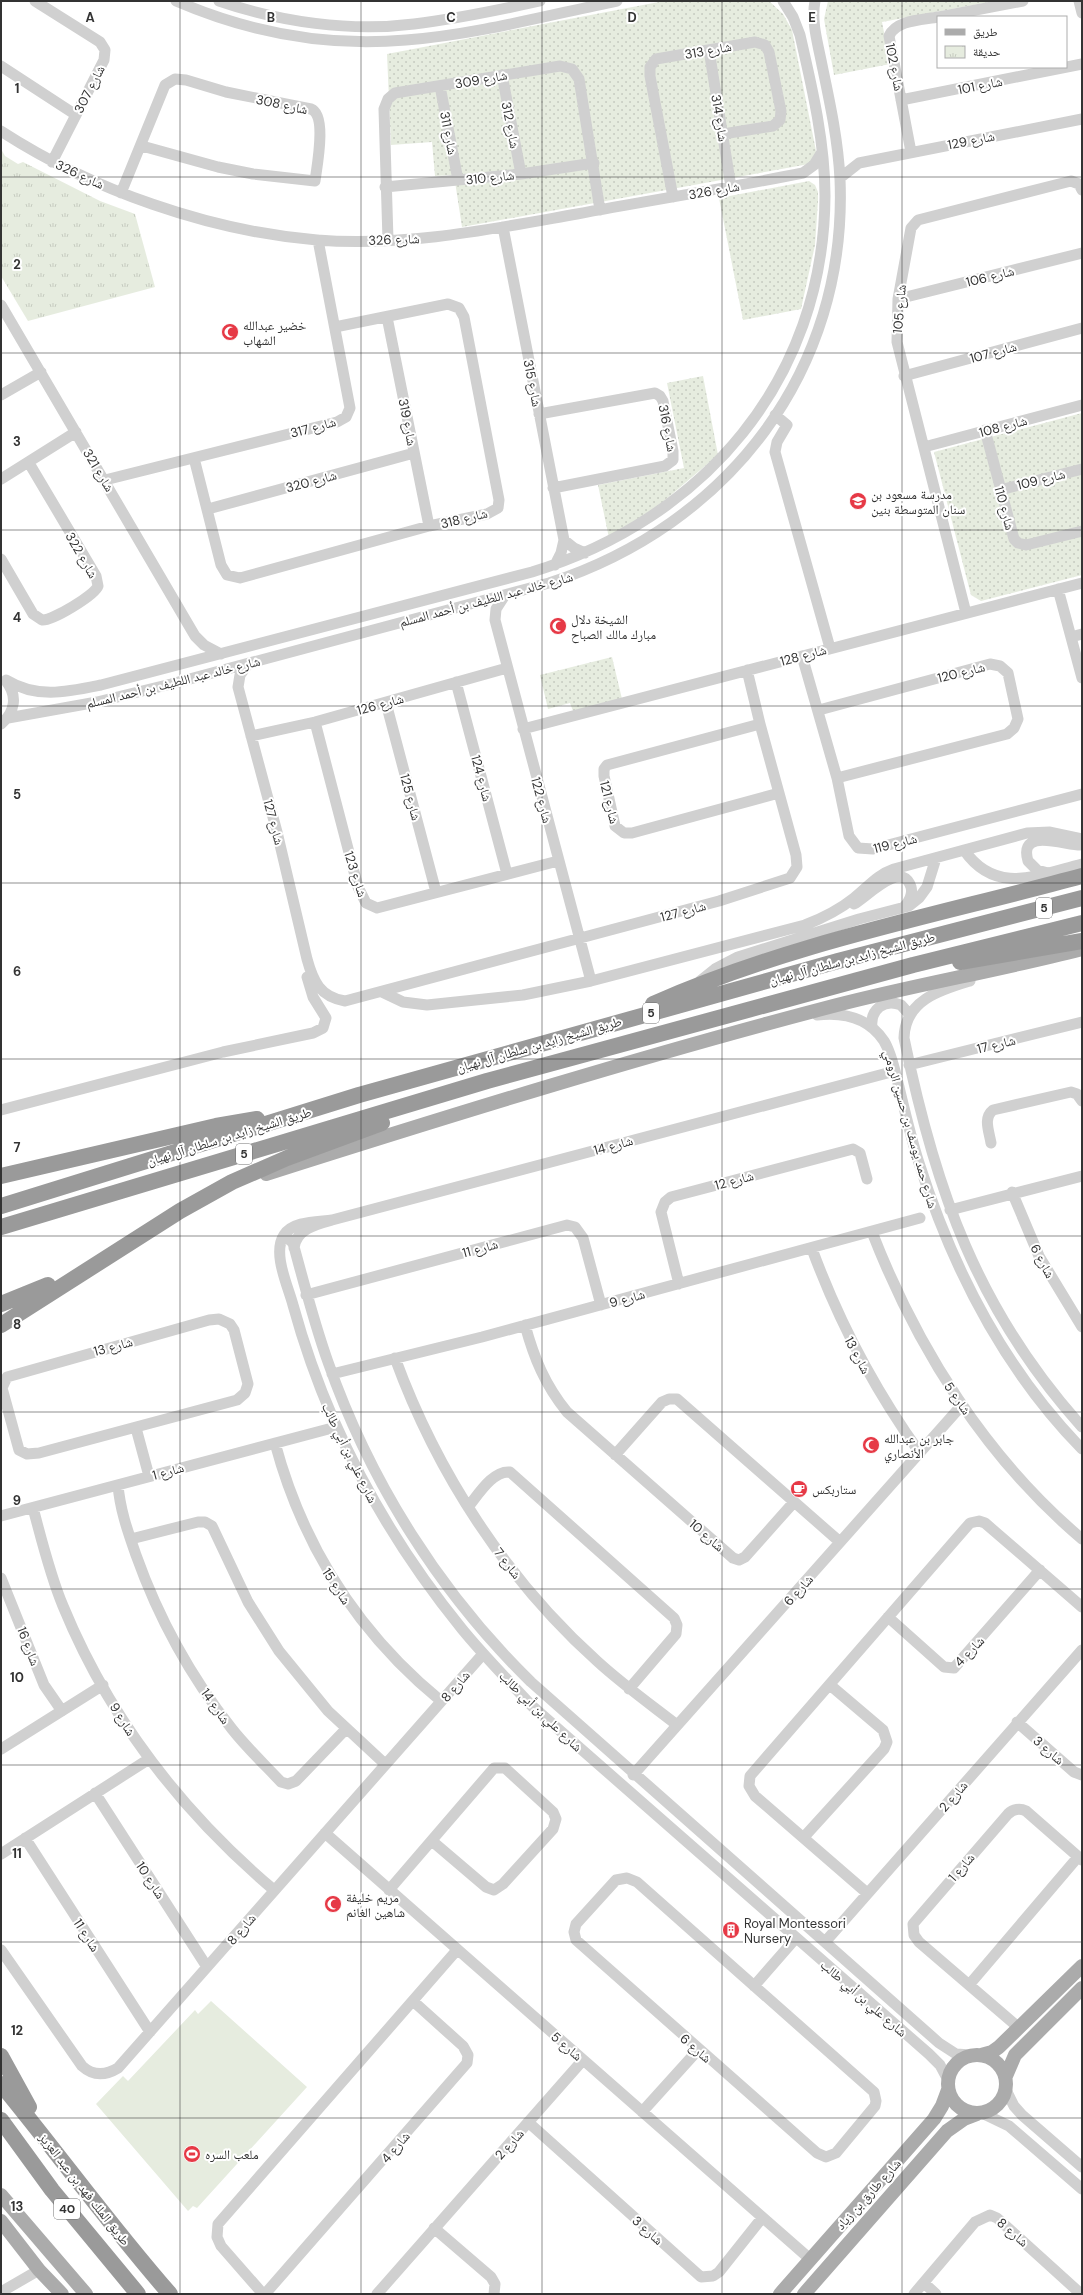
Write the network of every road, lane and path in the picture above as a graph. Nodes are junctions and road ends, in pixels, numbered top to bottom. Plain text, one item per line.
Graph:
1 (35, 1) edge
2 (176, 1) edge
3 (219, 1) edge
4 (540, 1) edge
5 (617, 1) edge
6 (783, 1) edge
7 (815, 1) edge
8 (1023, 1) edge
9 (1079, 1) edge
10 (1082, 13) edge
11 (943, 16) edge
12 (937, 17) edge
13 (415, 24) junction
14 (401, 26) junction
15 (414, 39) junction
16 (326, 40) junction
17 (709, 50) junction
18 (821, 59) junction
19 (805, 62) junction
20 (1082, 64) edge
21 (1, 66) edge
22 (1067, 67) edge
23 (1062, 68) edge
24 (502, 75) junction
25 (440, 86) junction
26 (901, 100) junction
27 (76, 115) junction
28 (1082, 119) edge
29 (1, 131) edge
30 (723, 134) junction
31 (142, 146) junction
32 (838, 149) junction
33 (822, 152) junction
34 (911, 152) junction
35 (52, 162) junction
36 (594, 163) junction
37 (859, 163) junction
38 (803, 173) junction
39 (521, 174) junction
40 (840, 178) junction
41 (458, 180) junction
42 (385, 187) junction
43 (731, 187) junction
44 (825, 187) junction
45 (1082, 190) edge
46 (122, 193) junction
47 (673, 197) junction
48 (600, 210) junction
49 (503, 227) junction
50 (318, 240) junction
51 (388, 240) junction
52 (1082, 253) edge
53 (898, 299) junction
54 (1, 305) edge
55 (387, 317) junction
56 (335, 327) junction
57 (1082, 328) edge
58 (788, 359) junction
59 (41, 372) junction
60 (904, 376) junction
61 (1, 395) edge
62 (1082, 405) edge
63 (539, 414) junction
64 (775, 415) junction
65 (985, 430) junction
66 (76, 432) junction
67 (757, 440) junction
68 (924, 446) junction
69 (414, 453) junction
70 (194, 458) junction
71 (29, 463) junction
72 (1082, 469) edge
73 (1, 479) edge
74 (105, 480) junction
75 (697, 483) junction
76 (553, 488) junction
77 (1000, 490) junction
78 (208, 509) junction
79 (430, 526) junction
80 (664, 529) junction
81 (1082, 531) edge
82 (564, 540) junction
83 (586, 553) junction
84 (1, 559) edge
85 (555, 565) junction
86 (1082, 583) edge
87 (1058, 589) junction
88 (505, 595) junction
89 (472, 604) junction
90 (966, 613) junction
91 (494, 620) junction
92 (334, 624) junction
93 (320, 628) junction
94 (1082, 634) edge
95 (195, 636) junction
96 (1071, 638) junction
97 (338, 639) junction
98 (323, 643) junction
99 (830, 648) junction
100 (221, 654) junction
101 (802, 656) junction
102 (189, 662) junction
103 (249, 663) junction
104 (507, 668) junction
105 (747, 670) junction
106 (217, 672) junction
107 (1082, 678) edge
108 (3, 679) edge
109 (456, 682) junction
110 (238, 687) junction
111 (70, 691) junction
112 (386, 702) junction
113 (71, 707) junction
114 (819, 710) junction
115 (4, 721) edge
116 (315, 722) junction
117 (760, 724) junction
118 (524, 729) junction
119 (251, 736) junction
120 (837, 778) junction
121 (779, 794) junction
122 (1082, 794) edge
123 (1082, 839) edge
124 (1082, 846) edge
125 (964, 850) junction
126 (936, 858) junction
127 (558, 861) junction
128 (1082, 864) edge
129 (1048, 873) junction
130 (507, 874) junction
131 (1082, 876) edge
132 (436, 892) junction
133 (1082, 898) edge
134 (903, 909) junction
135 (836, 910) junction
136 (1082, 923) edge
137 (579, 938) junction
138 (1082, 941) edge
139 (1082, 949) edge
140 (307, 958) junction
141 (1029, 962) junction
142 (913, 965) junction
143 (591, 981) junction
144 (696, 985) junction
145 (382, 992) junction
146 (910, 1015) junction
147 (787, 1019) junction
148 (1082, 1022) edge
149 (605, 1026) junction
150 (872, 1027) junction
151 (909, 1065) junction
152 (895, 1071) junction
153 (487, 1081) junction
154 (1082, 1101) edge
155 (1, 1110) edge
156 (298, 1115) junction
157 (991, 1143) dead end
158 (31, 1170) junction
159 (1, 1176) edge
160 (1082, 1176) edge
161 (867, 1179) dead end
162 (1, 1180) edge
163 (232, 1182) junction
164 (1012, 1192) junction
165 (930, 1199) junction
166 (1, 1206) edge
167 (950, 1210) junction
168 (920, 1218) junction
169 (332, 1220) junction
170 (1, 1228) edge
171 (940, 1228) junction
172 (872, 1232) junction
173 (282, 1240) junction
174 (294, 1248) junction
175 (812, 1248) junction
176 (103, 1259) junction
177 (679, 1284) junction
178 (308, 1300) junction
179 (1, 1304) edge
180 (600, 1305) junction
181 (294, 1309) junction
182 (1, 1325) edge
183 (525, 1325) junction
184 (1082, 1327) edge
185 (395, 1358) junction
186 (1037, 1372) junction
187 (332, 1374) junction
188 (1024, 1380) junction
189 (1049, 1388) junction
190 (1036, 1396) junction
191 (962, 1405) junction
192 (336, 1427) junction
193 (1082, 1427) edge
194 (136, 1428) junction
195 (275, 1444) junction
196 (1082, 1449) edge
197 (920, 1453) junction
198 (615, 1455) junction
199 (149, 1476) junction
200 (118, 1485) junction
201 (794, 1502) junction
202 (468, 1507) junction
203 (33, 1508) junction
204 (1, 1516) edge
205 (406, 1525) junction
206 (392, 1533) junction
207 (130, 1539) junction
208 (1082, 1539) edge
209 (840, 1542) junction
210 (1040, 1570) junction
211 (438, 1574) junction
212 (1, 1578) edge
213 (425, 1581) junction
214 (1082, 1608) edge
215 (888, 1617) junction
216 (1082, 1650) edge
217 (483, 1654) junction
218 (103, 1685) junction
219 (830, 1685) junction
220 (629, 1689) junction
221 (441, 1701) junction
222 (62, 1711) junction
223 (1017, 1722) junction
224 (677, 1725) junction
225 (346, 1730) junction
226 (1, 1749) edge
227 (148, 1759) junction
228 (386, 1764) junction
229 (633, 1775) junction
230 (1082, 1775) edge
231 (95, 1793) junction
232 (325, 1833) junction
233 (804, 1837) junction
234 (25, 1838) junction
235 (432, 1840) junction
236 (721, 1852) junction
237 (1, 1854) edge
238 (1080, 1859) edge
239 (710, 1863) junction
240 (738, 1866) junction
241 (725, 1876) junction
242 (274, 1890) junction
243 (389, 1890) junction
244 (868, 1893) junction
245 (796, 1938) junction
246 (825, 1942) junction
247 (1, 1950) edge
248 (457, 1950) junction
249 (207, 1967) junction
250 (1079, 1971) edge
251 (969, 1985) junction
252 (754, 1986) junction
253 (1082, 1988) edge
254 (414, 2001) junction
255 (1018, 2027) junction
256 (150, 2032) junction
257 (939, 2043) junction
258 (698, 2050) junction
259 (929, 2054) junction
260 (976, 2055) junction
261 (1, 2056) edge
262 (583, 2060) junction
263 (1006, 2083) junction
264 (1, 2084) edge
265 (948, 2085) junction
266 (642, 2112) junction
267 (979, 2113) junction
268 (1, 2120) edge
269 (528, 2122) junction
270 (1043, 2133) junction
271 (48, 2141) junction
272 (1031, 2144) junction
273 (1082, 2167) edge
274 (889, 2171) junction
275 (879, 2182) junction
276 (898, 2188) junction
277 (1082, 2189) edge
278 (1, 2195) edge
279 (1, 2204) edge
280 (762, 2218) junction
281 (1, 2221) edge
282 (434, 2228) junction
283 (48, 2251) junction
284 (810, 2259) junction
285 (39, 2270) junction
286 (924, 2283) junction
287 (1, 2292) edge
288 (62, 2294) edge
289 (86, 2294) edge
290 (138, 2294) edge
291 (170, 2294) edge
292 (264, 2294) edge
293 (377, 2294) edge
294 (494, 2294) edge
295 (780, 2294) edge
296 (804, 2294) edge
297 (914, 2294) edge
298 (936, 2294) edge
299 (1081, 2294) edge

1 - 27 street, شارع 307
2 - 16 street
3 - 14 street
4 - 13 street
5 - 15 street
6 - 19 street, شارع خالد عبد اللطيف بن أحمد المسلم
7 - 18 street, شارع خالد عبد اللطيف بن أحمد المسلم
8 - 11 street, شارع 102
9 - 10 street
12 - 26 street, شارع 102
13 - 14 street
13 - 15 street
14 - 16 street
15 - 16 street
17 - 30 street, شارع 314
17 - 30 street, شارع 313
17 - 47 street, شارع 313
18 - 19 street
18 - 32 street, شارع خالد عبد اللطيف بن أحمد المسلم
19 - 33 street, شارع خالد عبد اللطيف بن أحمد المسلم
20 - 22 street, شارع 101
21 - 27 street
23 - 26 street, شارع 101
24 - 25 street, شارع 309
24 - 36 street, شارع 309
24 - 39 street, شارع 312
25 - 41 street, شارع 311
25 - 42 street, شارع 309
26 - 34 street, شارع 102
27 - 35 street, شارع 307
28 - 34 street, شارع 129
29 - 35 street, شارع 326
30 - 43 street, شارع 314
31 - 31 street, شارع 308
31 - 46 street, شارع 308
32 - 37 street
32 - 40 street, شارع خالد عبد اللطيف بن أحمد المسلم
33 - 38 street
33 - 44 street, شارع خالد عبد اللطيف بن أحمد المسلم
34 - 37 street, شارع 129
35 - 46 street, شارع 326
36 - 39 street, شارع 310
36 - 48 street, شارع 309
37 - 40 street, شارع 129
38 - 43 street, شارع 326
38 - 44 street
39 - 41 street, شارع 310
40 - 64 street, شارع خالد عبد اللطيف بن أحمد المسلم
41 - 42 street, شارع 310
42 - 51 street, شارع 309
43 - 47 street, شارع 326
44 - 58 street, شارع خالد عبد اللطيف بن أحمد المسلم
45 - 53 street, شارع 105
46 - 50 street, شارع 326
47 - 48 street, شارع 326
48 - 49 street, شارع 326
49 - 51 street, شارع 326
49 - 63 street, شارع 315
50 - 51 street, شارع 326
50 - 56 street, شارع 317
52 - 53 street, شارع 106
53 - 60 street, شارع 105
54 - 59 street, شارع 321
55 - 56 street, شارع 318
55 - 69 street, شارع 319
55 - 79 street, شارع 318
56 - 70 street, شارع 317
57 - 60 street, شارع 107
58 - 67 street
58 - 75 street, شارع خالد عبد اللطيف بن أحمد المسلم
59 - 61 street
59 - 66 street, شارع 321
60 - 68 street, شارع 105
62 - 65 street, شارع 108
63 - 76 street, شارع 315
63 - 76 street, شارع 316
64 - 67 street, شارع خالد عبد اللطيف بن أحمد المسلم
64 - 99 street
65 - 68 street, شارع 108
65 - 77 street, شارع 110
66 - 71 street
66 - 74 street, شارع 321
67 - 80 street, شارع خالد عبد اللطيف بن أحمد المسلم
68 - 90 street, شارع 105
69 - 78 street, شارع 320
69 - 79 street, شارع 319
70 - 74 street, شارع 317
70 - 78 street, شارع 318
71 - 73 street
71 - 84 street, شارع 322
72 - 77 street, شارع 109
74 - 95 street, شارع 321
75 - 80 street
75 - 83 street, شارع خالد عبد اللطيف بن أحمد المسلم
76 - 82 street, شارع 315
77 - 81 street, شارع 110
78 - 79 street, شارع 318
80 - 88 street, شارع خالد عبد اللطيف بن أحمد المسلم
82 - 83 street
82 - 85 street, شارع 315
83 - 85 street, شارع خالد عبد اللطيف بن أحمد المسلم
85 - 92 street, شارع خالد عبد اللطيف بن أحمد المسلم
86 - 87 street, شارع 128
87 - 90 street, شارع 128
87 - 96 street
88 - 89 street, شارع خالد عبد اللطيف بن أحمد المسلم
88 - 91 street
89 - 91 street
89 - 97 street, شارع خالد عبد اللطيف بن أحمد المسلم
90 - 99 street, شارع 128
91 - 104 street, شارع 122
92 - 93 street, شارع خالد عبد اللطيف بن أحمد المسلم
92 - 97 street
93 - 98 street
93 - 100 street, شارع خالد عبد اللطيف بن أحمد المسلم
94 - 96 street
95 - 100 street, شارع 321
95 - 102 street
96 - 107 street
97 - 98 street, شارع خالد عبد اللطيف بن أحمد المسلم
98 - 103 street, شارع خالد عبد اللطيف بن أحمد المسلم
99 - 101 street, شارع 128
100 - 102 street, شارع خالد عبد اللطيف بن أحمد المسلم
101 - 105 street, شارع 128
101 - 114 street, شارع 119
102 - 111 street, شارع خالد عبد اللطيف بن أحمد المسلم
103 - 106 street, شارع خالد عبد اللطيف بن أحمد المسلم
103 - 110 street
104 - 109 street, شارع 126
104 - 118 street, شارع 122
105 - 117 street, شارع 127
105 - 118 street, شارع 128
106 - 110 street
106 - 113 street, شارع خالد عبد اللطيف بن أحمد المسلم
108 - 111 street, شارع خالد عبد اللطيف بن أحمد المسلم
108 - 115 street
109 - 112 street, شارع 126
109 - 130 street, شارع 124
110 - 119 street, شارع 127
111 - 113 street
112 - 116 street, شارع 126
112 - 132 street, شارع 125
113 - 115 street, شارع خالد عبد اللطيف بن أحمد المسلم
114 - 120 street, شارع 119
114 - 120 street, شارع 120
116 - 119 street, شارع 126
116 - 132 street, شارع 123
117 - 121 street, شارع 127
117 - 121 street, شارع 121
118 - 127 street, شارع 122
119 - 140 street, شارع 127
120 - 122 street, شارع 119
121 - 137 street, شارع 127
123 - 125 street
124 - 129 street
125 - 126 street
125 - 129 street
126 - 134 street
126 - 135 street
127 - 130 street, شارع 123
127 - 137 street, شارع 122
128 - 129 street
130 - 132 street, شارع 123
131 - 144 highway, 5
133 - 149 highway, طريق الشيخ زايد بن سلطان آل نهيان / 5
134 - 135 street
134 - 144 street
135 - 143 street
136 - 142 highway, طريق الشيخ زايد بن سلطان آل نهيان / 5
137 - 143 street, شارع 122
137 - 145 street, شارع 127
138 - 142 highway
139 - 141 main road
140 - 145 street, شارع 127
140 - 155 street
141 - 146 street, شارع حمد يوسف بن حسين الرومي
141 - 147 main road
142 - 153 highway, طريق الشيخ زايد بن سلطان آل نهيان / 5
143 - 145 street
144 - 149 highway, 5
146 - 150 street
146 - 151 street, شارع حمد يوسف بن حسين الرومي
147 - 150 street, شارع حمد يوسف بن حسين الرومي
147 - 163 main road
148 - 151 street, شارع 17
149 - 156 highway, طريق الشيخ زايد بن سلطان آل نهيان / 5
150 - 152 street, شارع حمد يوسف بن حسين الرومي
151 - 167 street, شارع حمد يوسف بن حسين الرومي
152 - 165 street, شارع حمد يوسف بن حسين الرومي
152 - 169 street, شارع 14
153 - 163 highway
153 - 170 highway, طريق الشيخ زايد بن سلطان آل نهيان / 5
154 - 157 street
156 - 158 highway
156 - 166 highway, طريق الشيخ زايد بن سلطان آل نهيان / 5
158 - 159 highway
158 - 162 highway
160 - 164 street
161 - 177 street, شارع 12
163 - 176 highway
164 - 167 street
164 - 184 street, شارع 6
165 - 168 street
165 - 171 street, شارع حمد يوسف بن حسين الرومي
167 - 186 street, شارع حمد يوسف بن حسين الرومي
168 - 171 street
168 - 172 street, شارع 9
169 - 173 street, شارع 14
169 - 174 street, شارع 14
171 - 188 street, شارع حمد يوسف بن حسين الرومي
172 - 175 street, شارع 9
172 - 191 street, شارع 5
173 - 174 street
173 - 181 street, شارع علي بن أبي طالب
174 - 178 street, شارع علي بن أبي طالب
175 - 177 street, شارع 9
175 - 197 street, شارع 13
176 - 179 highway
176 - 182 highway
177 - 180 street, شارع 9
178 - 180 street, شارع 11
178 - 181 street, شارع 11
178 - 187 street, شارع علي بن أبي طالب
180 - 183 street, شارع 9
181 - 192 street, شارع علي بن أبي طالب
183 - 185 street, شارع 9
183 - 198 street, شارع 10
185 - 187 street, شارع 9
185 - 202 street, شارع 7
186 - 188 street
186 - 189 street, شارع حمد يوسف بن حسين الرومي
187 - 205 street, شارع علي بن أبي طالب
188 - 190 street, شارع حمد يوسف بن حسين الرومي
189 - 190 street
189 - 193 street, شارع حمد يوسف بن حسين الرومي
190 - 196 street, شارع حمد يوسف بن حسين الرومي
191 - 197 street, شارع 6
191 - 208 street, شارع 5
192 - 195 street, شارع 1
192 - 206 street, شارع علي بن أبي طالب
194 - 194 street, شارع 13
194 - 199 street
195 - 199 street, شارع 1
195 - 221 street, شارع 15
197 - 209 street, شارع 6
198 - 201 street
198 - 201 street, شارع 10
199 - 200 street, شارع 1
200 - 203 street, شارع 1
200 - 207 street, شارع 14
201 - 209 street
202 - 220 street, شارع 7
202 - 220 street
203 - 204 street, شارع 1
203 - 218 street, شارع 9
205 - 206 street
205 - 211 street, شارع علي بن أبي طالب
206 - 213 street, شارع علي بن أبي طالب
207 - 225 street
207 - 225 street, شارع 14
209 - 224 street, شارع 6
210 - 214 street
210 - 215 street
210 - 215 street, شارع 4
211 - 213 street
211 - 229 street, شارع علي بن أبي طالب
212 - 222 street, شارع 16
213 - 217 street, شارع علي بن أبي طالب
215 - 219 street
216 - 223 street, شارع 2
217 - 221 street, شارع 8
217 - 239 street, شارع علي بن أبي طالب
218 - 222 street
218 - 227 street, شارع 9
219 - 233 street
219 - 233 street
220 - 224 street, شارع 7
221 - 228 street, شارع 8
222 - 226 street
223 - 230 street, شارع 3
223 - 244 street, شارع 2
224 - 229 street, شارع 6
225 - 228 street
227 - 231 street
227 - 242 street, شارع 9
228 - 232 street, شارع 8
229 - 236 street, شارع علي بن أبي طالب
231 - 234 street
231 - 249 street, شارع 10
232 - 242 street, شارع 8
232 - 243 street, شارع 5
233 - 244 street
234 - 237 street
234 - 256 street, شارع 11
235 - 235 street
235 - 243 street
236 - 239 street
236 - 240 street, شارع علي بن أبي طالب
238 - 251 street, شارع 1
238 - 251 street, شارع 1
239 - 241 street, شارع علي بن أبي طالب
240 - 241 street
240 - 246 street, شارع علي بن أبي طالب
241 - 245 street, شارع علي بن أبي طالب
242 - 249 street, شارع 8
243 - 248 street, شارع 5
244 - 246 street, شارع 2
245 - 252 street
245 - 259 street, شارع علي بن أبي طالب
246 - 257 street, شارع علي بن أبي طالب
247 - 256 street, شارع 8
248 - 254 street, شارع 4
248 - 262 street, شارع 5
249 - 256 street, شارع 8
250 - 255 main road
251 - 255 street, شارع 1
252 - 258 street, شارع 6
252 - 258 street, شارع 6
253 - 263 main road
254 - 292 street, شارع 4
254 - 292 street, شارع 4
255 - 260 main road
257 - 259 street
257 - 260 street, شارع علي بن أبي طالب
258 - 266 street
259 - 265 street, شارع علي بن أبي طالب
260 - 263 main road
260 - 265 main road
261 - 271 highway
262 - 266 street, شارع 5
262 - 269 street, شارع 2
263 - 267 main road
263 - 270 street
264 - 271 highway, طريق الملك فهد بن عبد العزيز / 40
265 - 267 main road
265 - 274 main road, شارع طارق بن زياد
266 - 280 street, شارع 5
267 - 272 street
267 - 276 main road, شارع طارق بن زياد
268 - 290 highway, طريق الملك فهد بن عبد العزيز / 40
269 - 280 street, شارع 3
269 - 282 street, شارع 2
270 - 272 street
270 - 273 street
271 - 291 highway, طريق الملك فهد بن عبد العزيز / 40
272 - 277 street
274 - 275 main road, شارع طارق بن زياد
274 - 276 main road
275 - 276 main road
275 - 284 main road, شارع طارق بن زياد
276 - 296 main road, شارع طارق بن زياد
278 - 283 main road
279 - 283 main road
280 - 284 street, شارع 5
281 - 285 main road
282 - 293 street, شارع 2
282 - 294 street
283 - 289 main road
284 - 295 main road, شارع طارق بن زياد
285 - 287 street
285 - 288 main road
286 - 297 street, شارع 8
286 - 298 street
286 - 299 street, شارع 8

